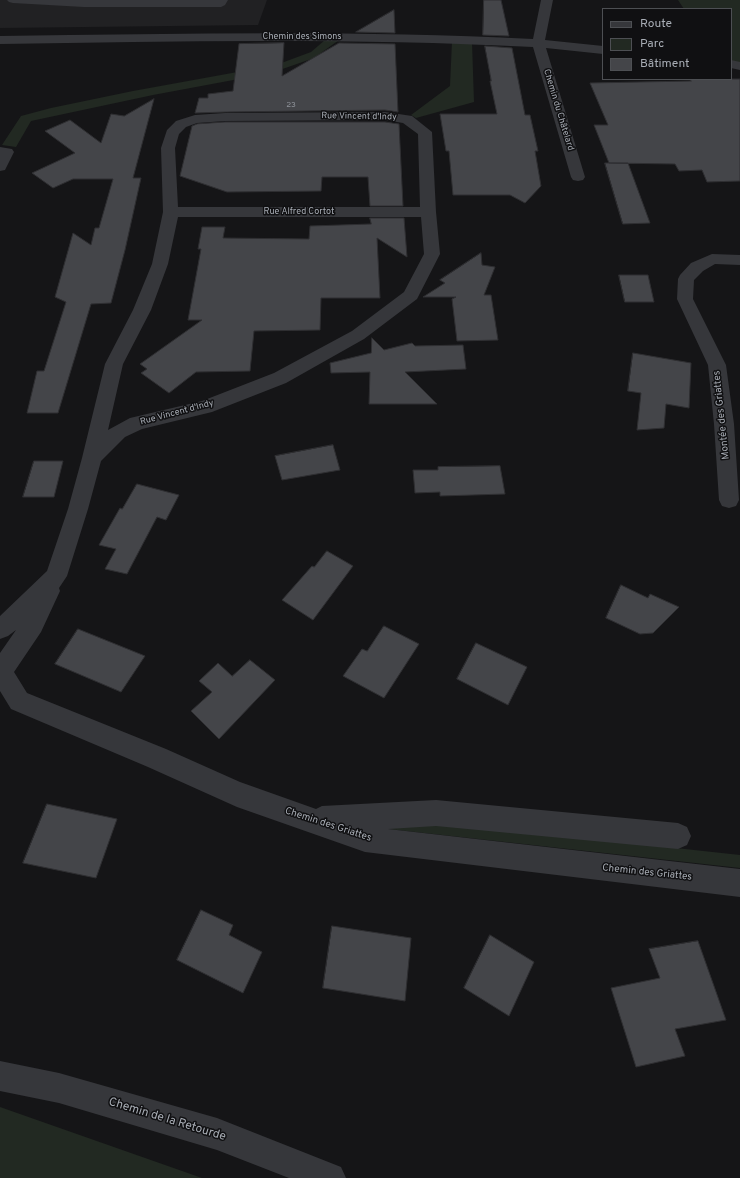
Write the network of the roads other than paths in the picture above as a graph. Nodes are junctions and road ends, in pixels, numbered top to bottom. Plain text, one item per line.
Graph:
1 (13, 0) edge
2 (222, 0) edge
3 (547, 0) edge
4 (0, 40) edge
5 (538, 43) junction
6 (602, 50) edge
7 (4, 152) edge
8 (0, 167) edge
9 (578, 178) dead end
10 (171, 212) junction
11 (428, 212) junction
12 (740, 260) edge
13 (105, 400) junction
14 (137, 423) junction
15 (92, 458) junction
16 (729, 500) dead end
17 (56, 576) junction
18 (0, 629) edge
19 (0, 670) edge
20 (310, 820) junction
21 (678, 836) dead end
22 (740, 883) edge
23 (0, 1076) edge
24 (330, 1178) edge

1 - 2 street
3 - 5 street
4 - 5 street, Chemin des Simons
5 - 6 street, Chemin des Simons
5 - 9 street, Chemin du Châtelard
7 - 8 street
10 - 11 street, Rue Alfred Cortot
10 - 11 street, Rue Vincent d'Indy
10 - 13 street, Rue Vincent d'Indy
11 - 14 street, Rue Vincent d'Indy
12 - 16 street, Montée des Griattes
13 - 14 street
13 - 15 street, Rue Vincent d'Indy
14 - 15 street, Rue Vincent d'Indy
15 - 17 street, Rue Vincent d'Indy
17 - 18 street, Rue Vincent d'Indy
17 - 19 street
19 - 20 street, Chemin des Griattes
20 - 21 street
20 - 22 street, Chemin des Griattes
23 - 24 street, Chemin de la Retourde

